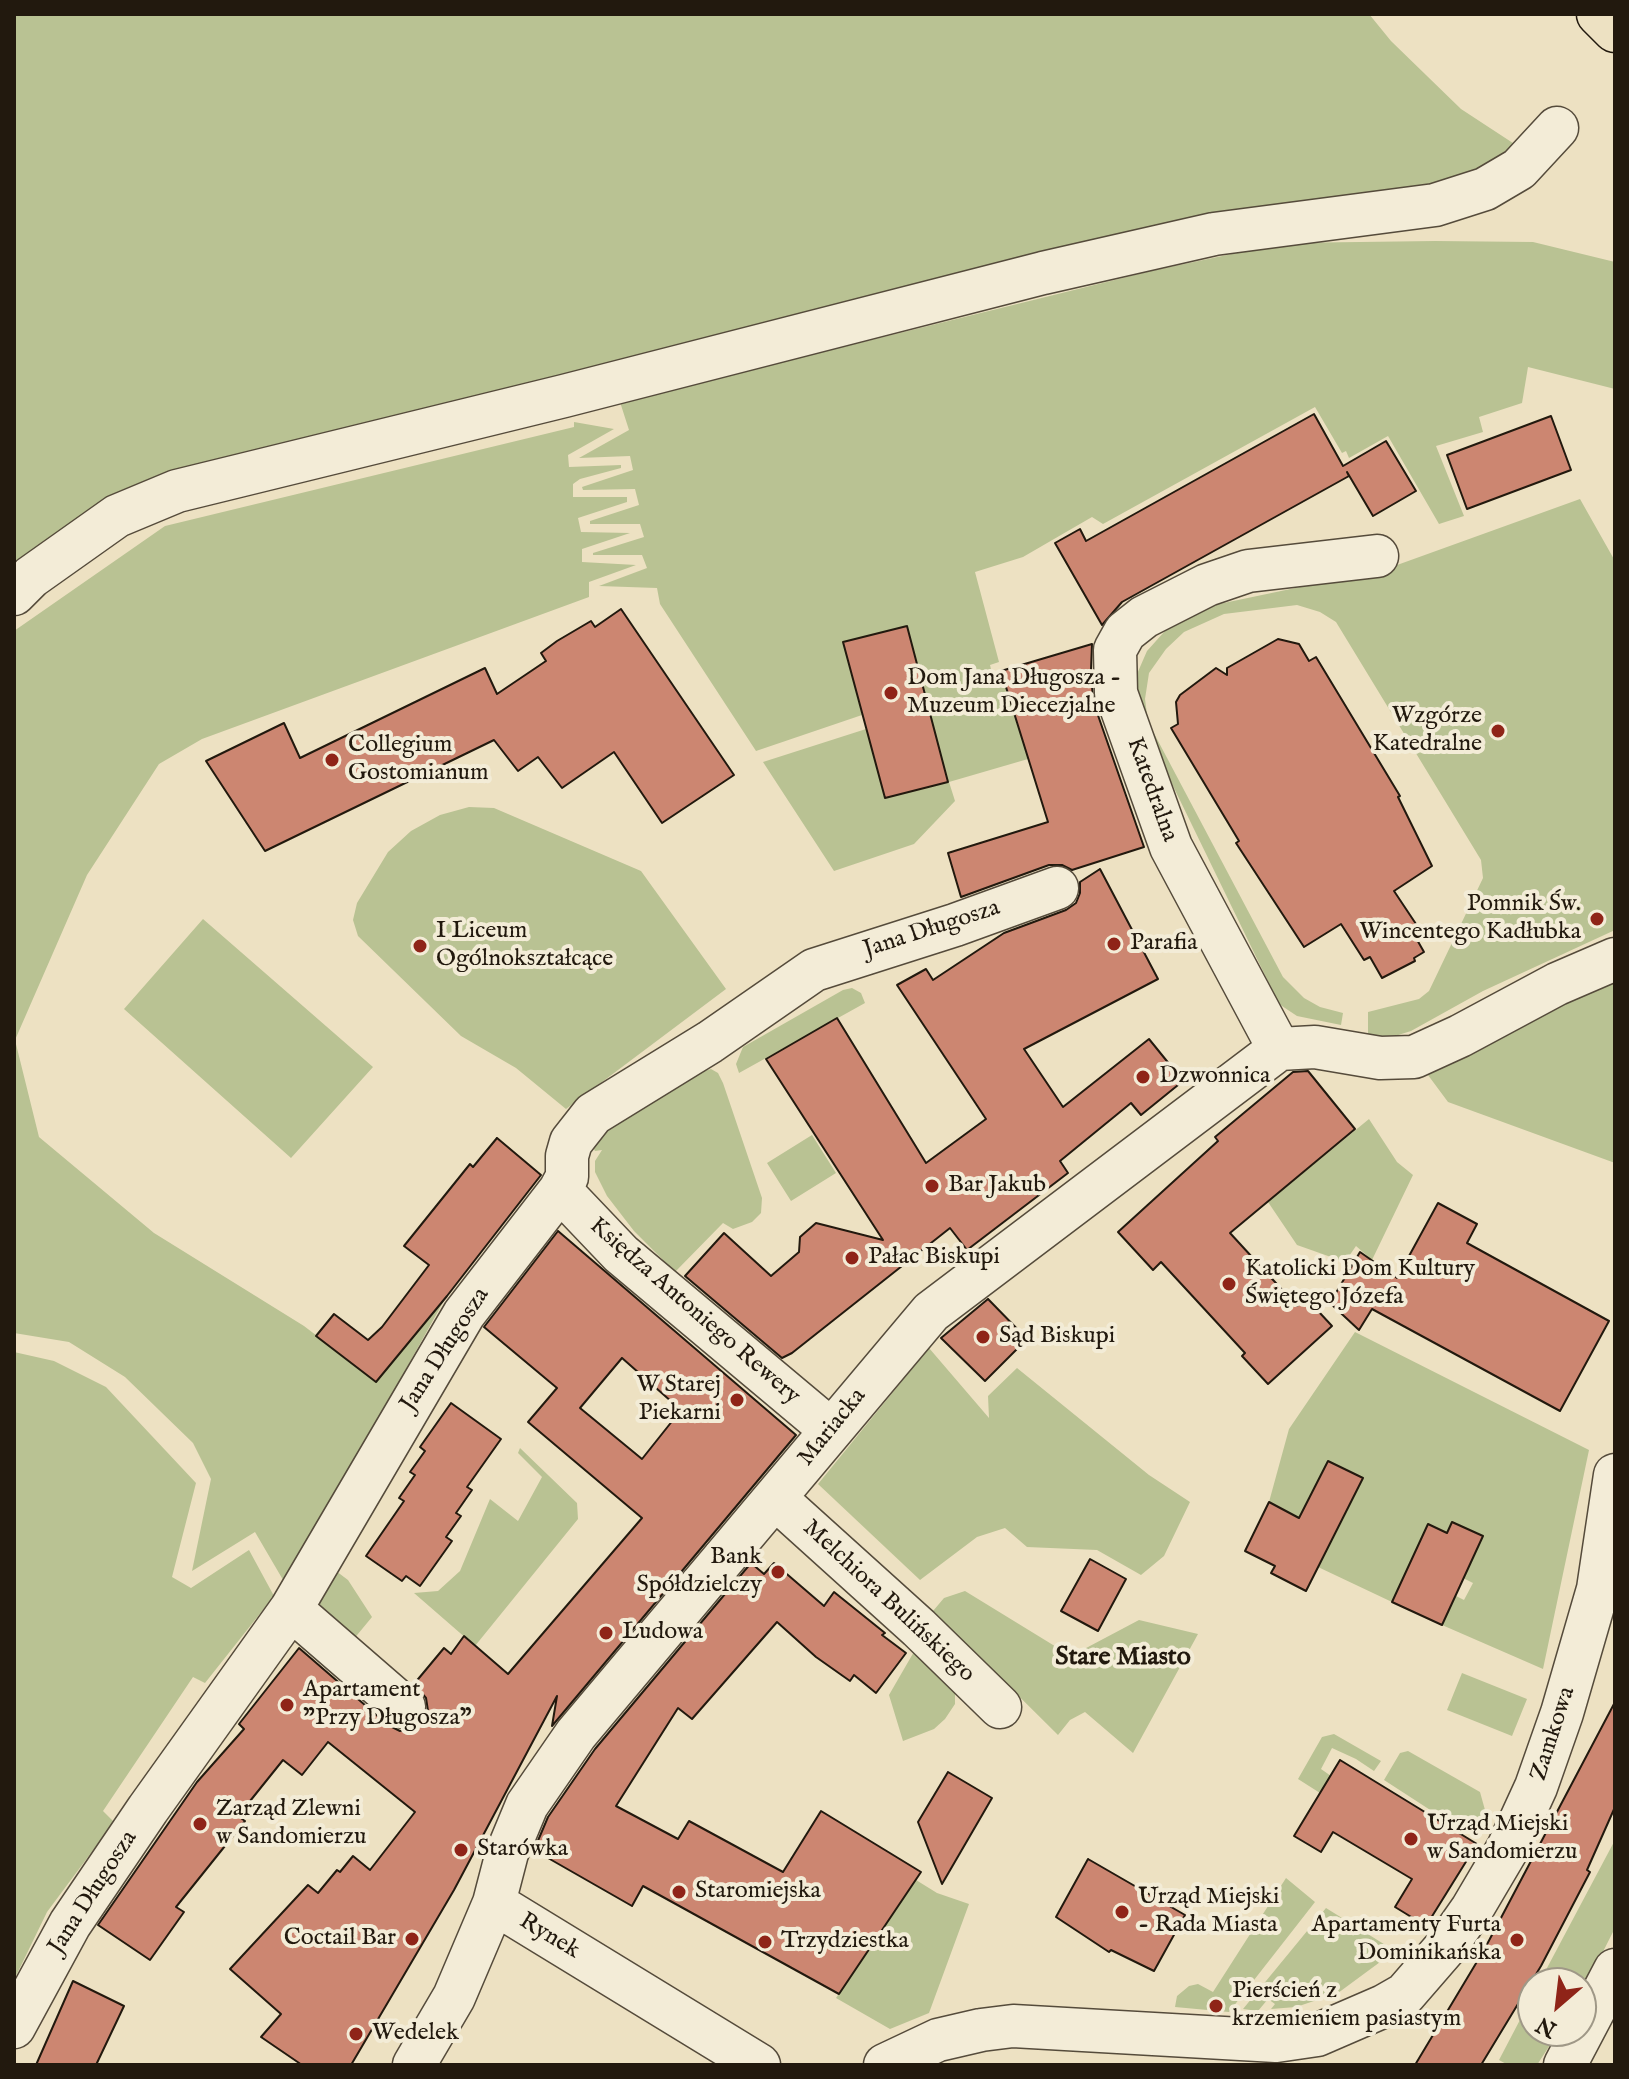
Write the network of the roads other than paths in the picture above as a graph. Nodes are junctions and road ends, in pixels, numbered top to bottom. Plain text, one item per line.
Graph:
1 (1599, 14) edge
2 (1615, 30) edge
3 (1557, 128) dead end
4 (1377, 556) dead end
5 (14, 594) edge
6 (1057, 888) dead end
7 (1615, 959) edge
8 (1279, 1049) junction
9 (560, 1190) junction
10 (831, 1430) junction
11 (1615, 1475) edge
12 (775, 1498) junction
13 (291, 1609) junction
14 (404, 1707) dead end
15 (1000, 1707) dead end
16 (494, 1903) junction
17 (1615, 1970) edge
18 (14, 2027) edge
19 (1252, 2053) edge
20 (414, 2065) edge
21 (759, 2065) edge
22 (885, 2065) edge
23 (1565, 2065) edge

1 - 2 main road
3 - 5 street
4 - 8 street, Katedralna
6 - 9 street, Jana Długosza
7 - 8 street
8 - 10 street, Mariacka
9 - 10 street, Księdza Antoniego Rewery
9 - 13 street, Jana Długosza
10 - 12 street, Mariacka
11 - 19 street, Zamkowa
12 - 15 street, Melchiora Bulińskiego
12 - 16 street, Mariacka
13 - 14 street
13 - 18 street, Jana Długosza
16 - 20 street, Rynek
16 - 21 street, Rynek
17 - 23 street
19 - 22 street, Zamkowa

